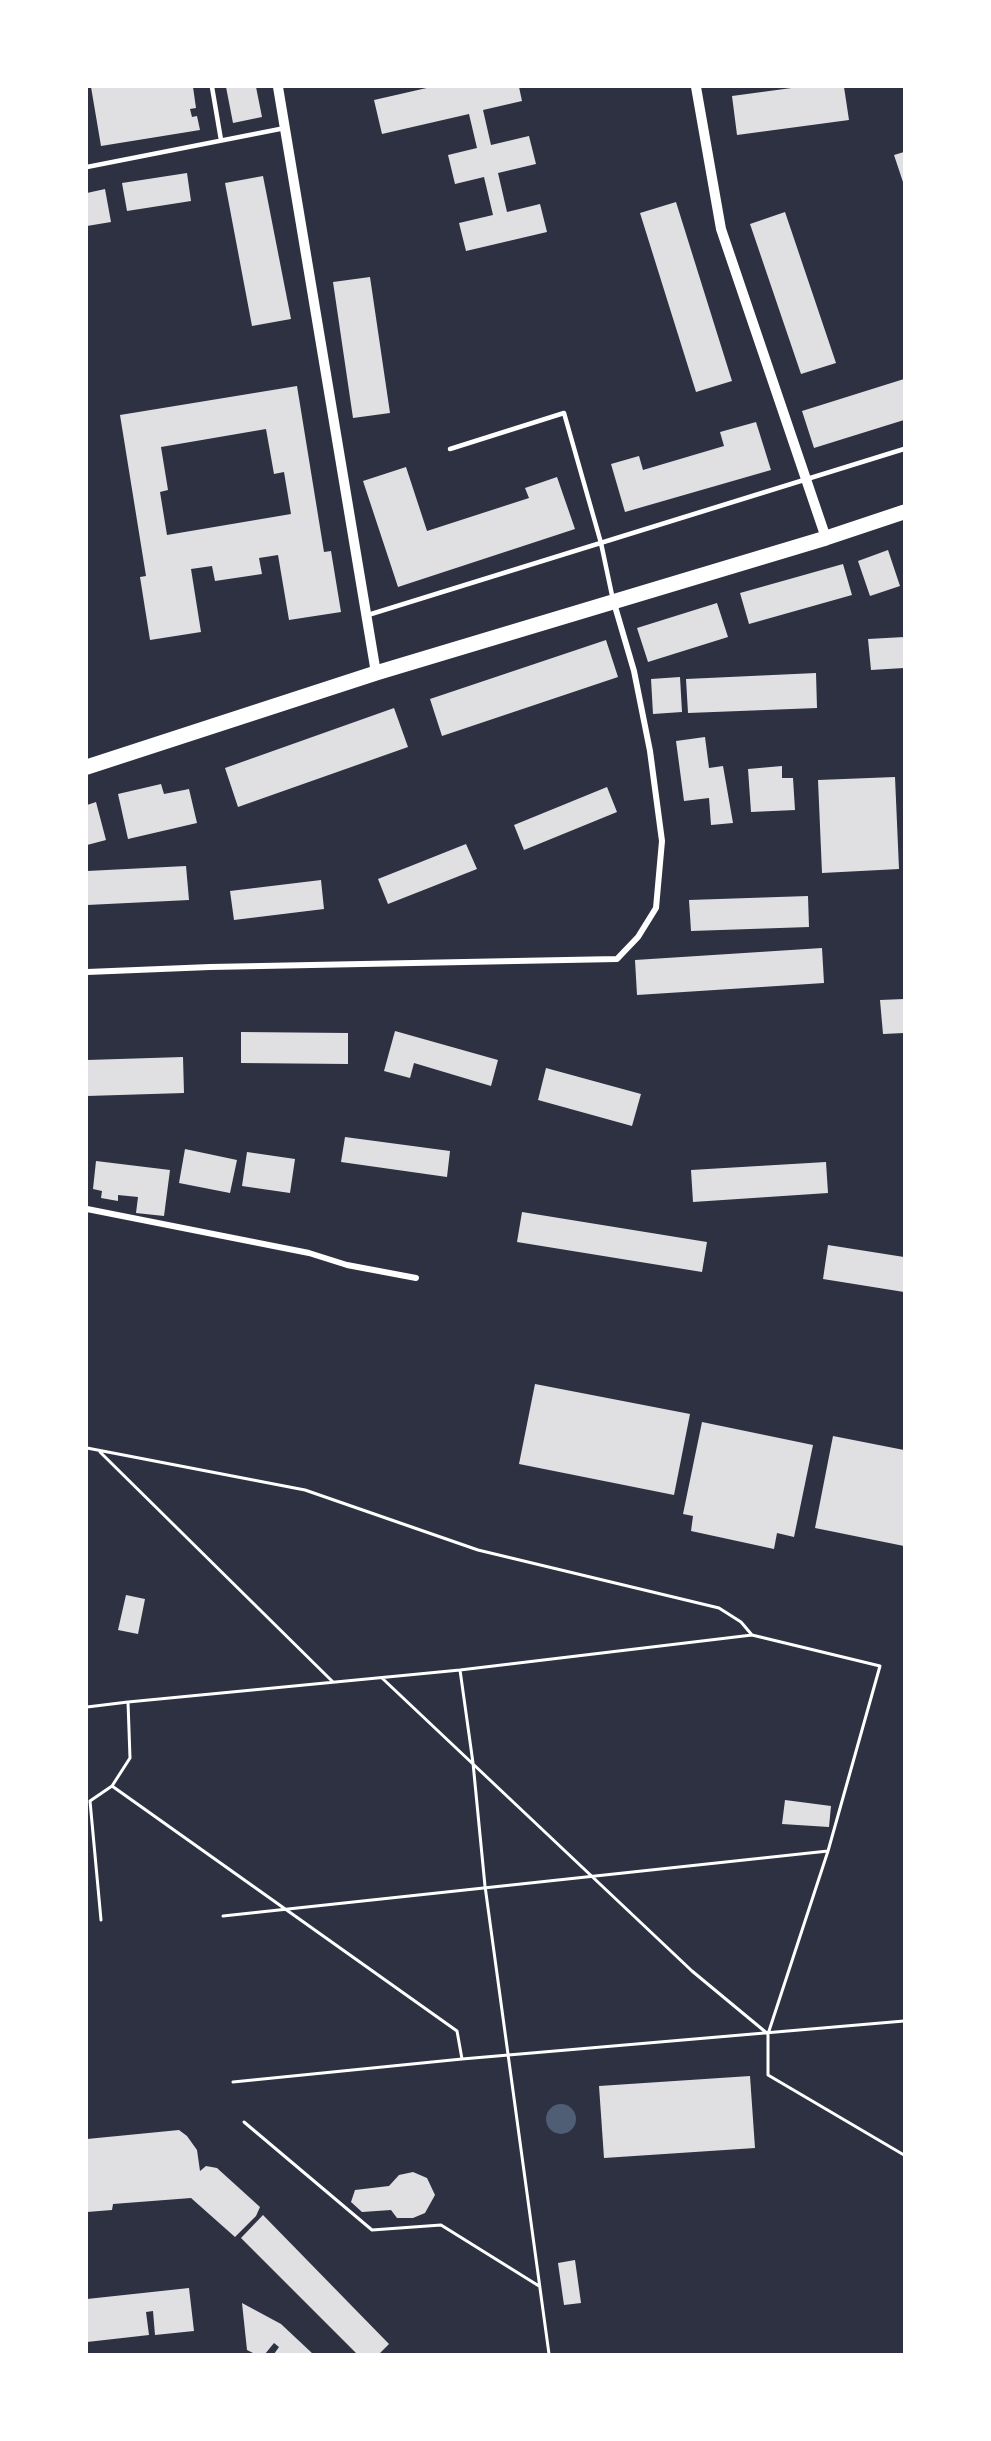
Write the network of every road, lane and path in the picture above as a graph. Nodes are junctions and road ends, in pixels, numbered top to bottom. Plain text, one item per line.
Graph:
1 (212, 87) edge
2 (278, 87) edge
3 (696, 87) edge
4 (285, 128) junction
5 (221, 140) junction
6 (87, 166) edge
7 (450, 449) dead end
8 (904, 449) edge
9 (806, 478) junction
10 (904, 512) edge
11 (826, 538) junction
12 (601, 543) junction
13 (614, 602) junction
14 (367, 616) junction
15 (376, 673) junction
16 (87, 767) edge
17 (87, 972) edge
18 (87, 1209) edge
19 (416, 1278) dead end
20 (87, 1448) edge
21 (98, 1451) junction
22 (752, 1635) junction
23 (460, 1670) junction
24 (382, 1678) junction
25 (333, 1682) junction
26 (128, 1702) junction
27 (87, 1707) edge
28 (473, 1763) junction
29 (112, 1786) junction
30 (89, 1801) edge
31 (828, 1851) junction
32 (594, 1878) junction
33 (485, 1886) junction
34 (284, 1909) junction
35 (223, 1916) dead end
36 (101, 1920) dead end
37 (904, 2021) edge
38 (768, 2034) junction
39 (508, 2056) junction
40 (462, 2059) junction
41 (233, 2082) dead end
42 (244, 2122) dead end
43 (904, 2155) edge
44 (539, 2286) junction
45 (549, 2354) edge

1 - 5 lane
2 - 4 street
3 - 9 street
4 - 5 lane
4 - 14 street
5 - 6 lane
7 - 12 lane
8 - 9 lane
9 - 11 street
9 - 12 lane
10 - 11 main road
11 - 13 main road
12 - 13 lane
12 - 14 lane
13 - 15 main road
13 - 17 street
14 - 15 street
15 - 16 main road
18 - 19 street
20 - 21 path
21 - 22 path
21 - 25 path
22 - 23 path
22 - 31 path
23 - 24 path
23 - 28 path
24 - 25 path
24 - 28 path
25 - 26 path
26 - 27 path
26 - 29 path
28 - 32 path
28 - 33 path
29 - 30 path
29 - 34 path
30 - 36 path
31 - 32 path
31 - 38 path
32 - 33 path
32 - 38 path
33 - 34 path
33 - 39 path
34 - 35 path
34 - 40 path
37 - 38 path
38 - 39 path
38 - 43 path
39 - 40 path
39 - 44 path
40 - 41 path
42 - 44 path
44 - 45 path

